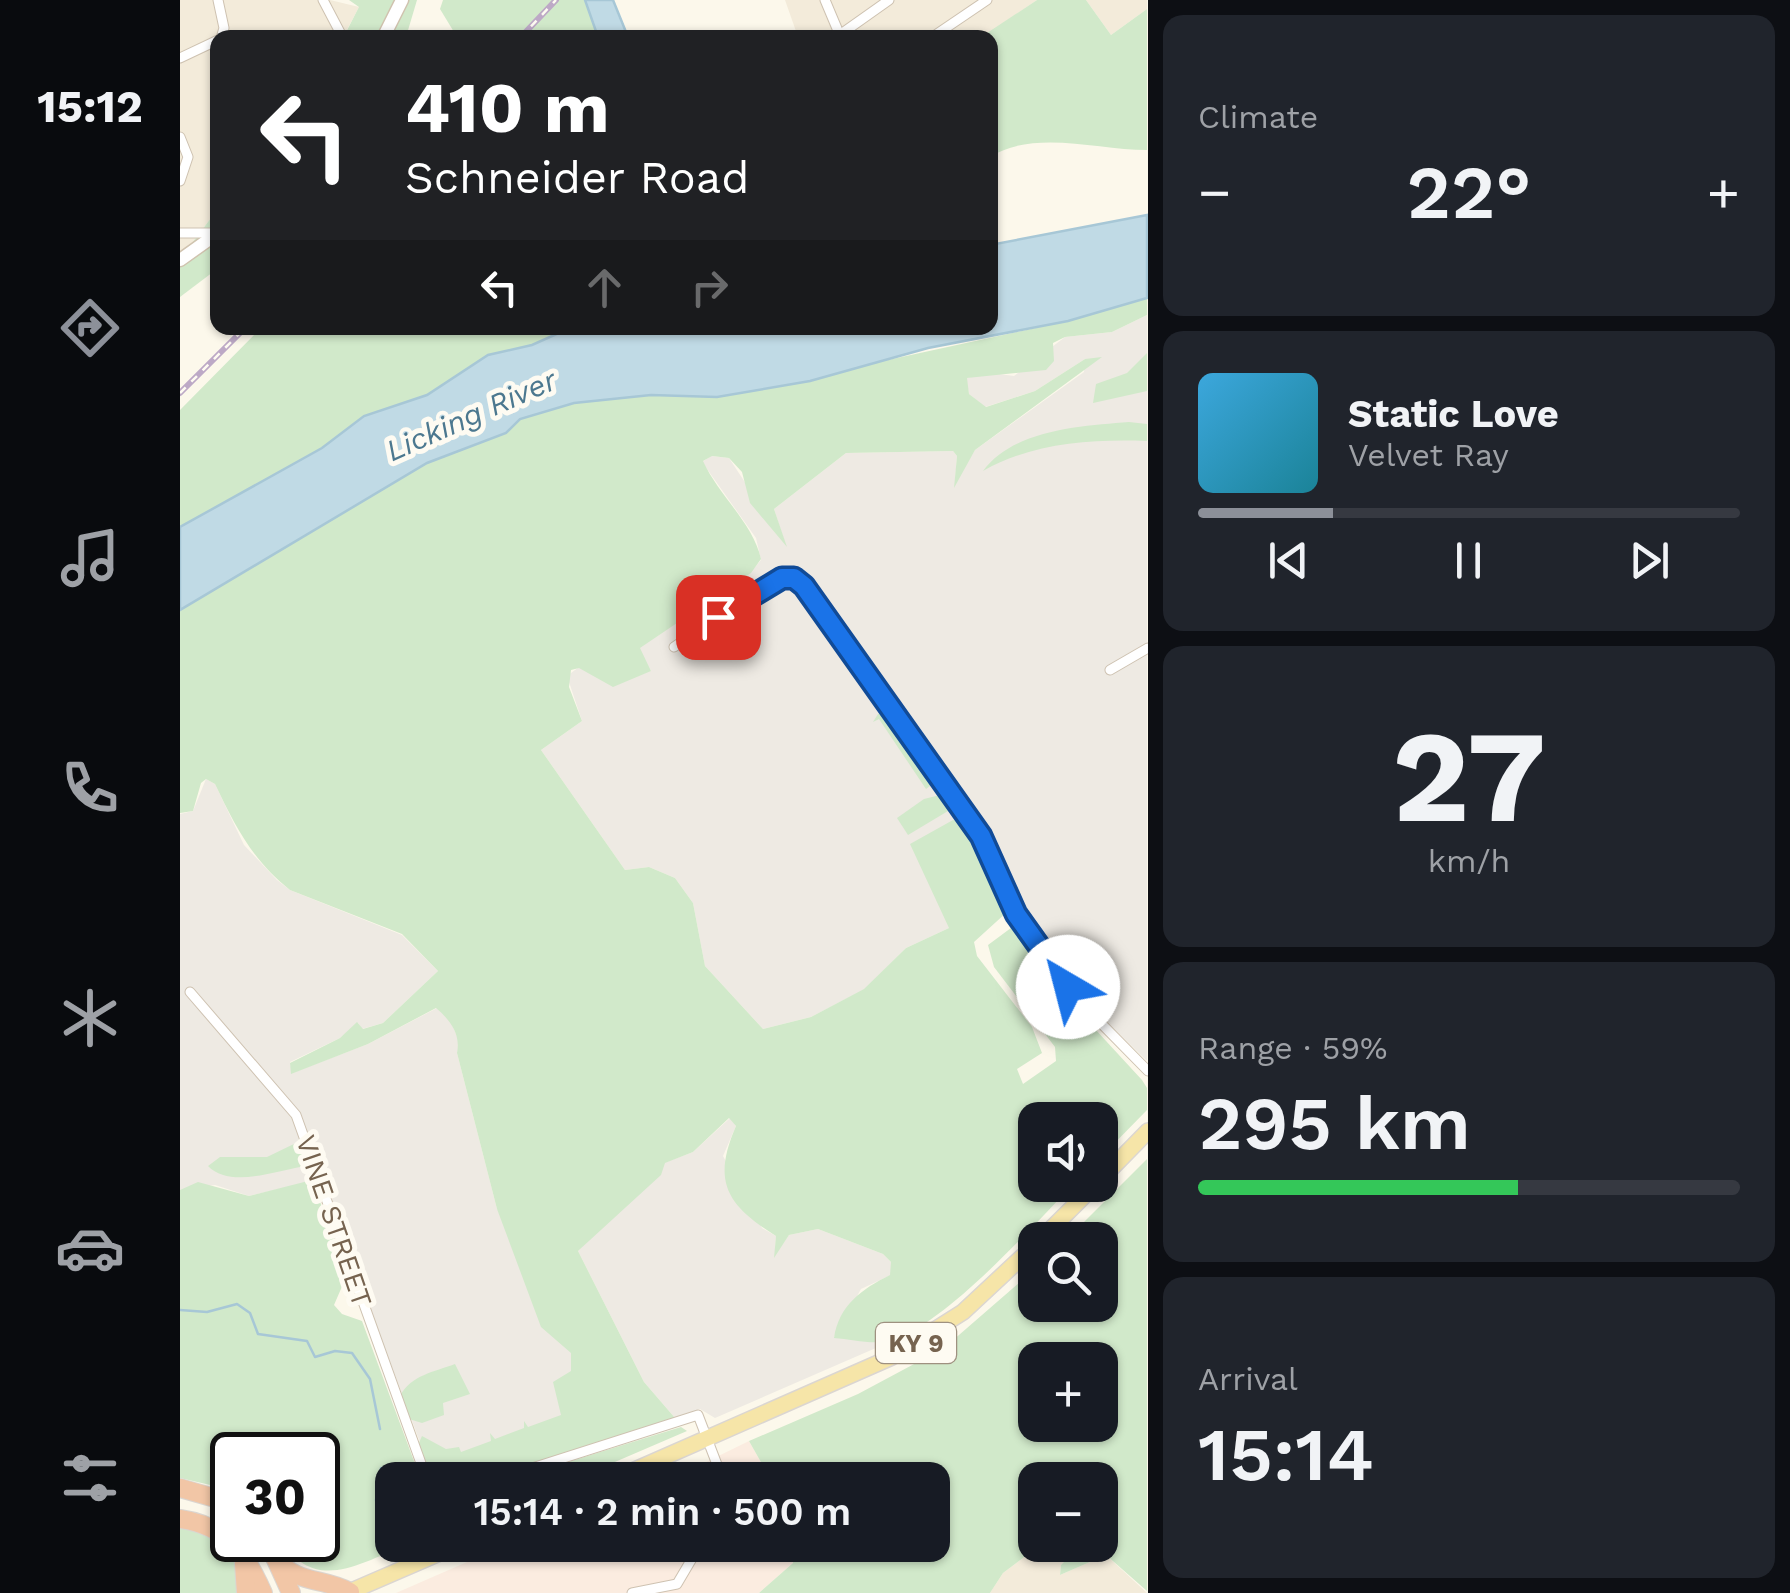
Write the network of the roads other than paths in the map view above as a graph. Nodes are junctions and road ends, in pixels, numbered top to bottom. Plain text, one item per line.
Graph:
1 (218, 0) edge
2 (323, 0) edge
3 (402, 0) edge
4 (826, 0) edge
5 (889, 0) edge
6 (986, 0) edge
7 (223, 30) edge
8 (339, 30) edge
9 (387, 30) edge
10 (838, 30) edge
11 (849, 30) edge
12 (943, 30) edge
13 (210, 43) edge
14 (180, 58) edge
15 (180, 137) edge
16 (180, 181) edge
17 (210, 233) edge
18 (180, 234) edge
19 (210, 239) edge
20 (180, 260) edge
21 (674, 647) dead end
22 (1148, 648) edge
23 (1110, 670) dead end
24 (190, 992) dead end
25 (1148, 1071) edge
26 (1148, 1132) edge
27 (1118, 1162) edge
28 (1078, 1202) edge
29 (1058, 1222) edge
30 (1018, 1262) edge
31 (710, 1438) junction
32 (421, 1462) edge
33 (551, 1462) edge
34 (654, 1462) edge
35 (717, 1462) edge
36 (180, 1488) edge
37 (210, 1497) edge
38 (180, 1519) edge
39 (210, 1528) edge
40 (244, 1562) edge
41 (248, 1562) edge
42 (278, 1562) edge
43 (281, 1562) edge
44 (418, 1562) edge
45 (690, 1562) edge
46 (348, 1592) edge
47 (246, 1593) edge
48 (263, 1593) edge
49 (291, 1593) edge
50 (632, 1593) edge

1 - 7 street
2 - 8 street
3 - 9 main road
4 - 10 street
5 - 11 street
6 - 12 street
13 - 14 street
15 - 16 street
17 - 18 street
19 - 20 main road
21 - 25 street
22 - 23 street
24 - 32 street, VINE STREET
26 - 27 main road
28 - 29 main road
30 - 31 main road, KY 9
31 - 33 street
31 - 34 main road, KY 9
31 - 35 street
36 - 37 highway
38 - 39 highway
40 - 47 highway
41 - 48 highway
42 - 49 highway
43 - 46 highway
44 - 46 main road
45 - 50 street

